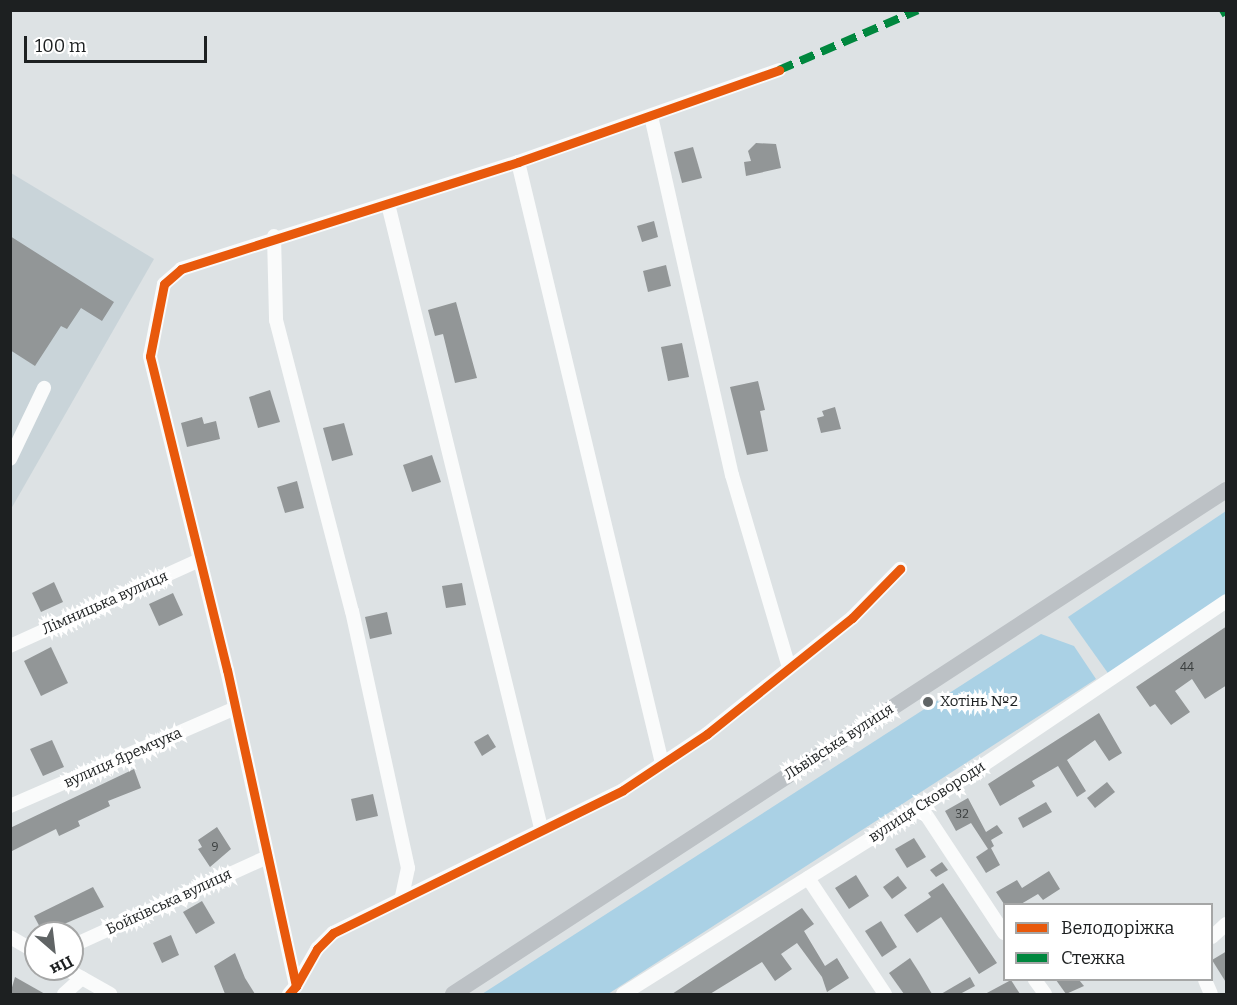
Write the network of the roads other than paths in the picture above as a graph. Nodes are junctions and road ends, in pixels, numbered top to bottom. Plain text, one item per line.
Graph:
1 (779, 70) dead end
2 (651, 116) junction
3 (518, 162) junction
4 (388, 204) junction
5 (274, 236) junction
6 (44, 388) dead end
7 (10, 459) edge
8 (1227, 490) edge
9 (200, 560) junction
10 (900, 569) dead end
11 (1227, 601) edge
12 (10, 646) edge
13 (789, 668) junction
14 (235, 708) junction
15 (662, 762) junction
16 (10, 807) edge
17 (921, 807) junction
18 (542, 828) junction
19 (267, 857) junction
20 (808, 878) junction
21 (402, 897) junction
22 (1227, 924) edge
23 (1003, 930) edge
24 (1213, 936) edge
25 (10, 937) edge
26 (84, 941) edge
27 (24, 945) edge
28 (84, 980) edge
29 (78, 981) edge
30 (1036, 981) edge
31 (293, 990) edge
32 (64, 994) edge
33 (110, 994) edge
34 (453, 994) edge
35 (623, 994) edge
36 (885, 994) edge
37 (1045, 994) edge

1 - 2 street
2 - 3 street
2 - 13 street
3 - 4 street
3 - 15 street
4 - 5 street
4 - 18 street
5 - 9 street
5 - 21 street
6 - 7 street
8 - 34 main road, Львівська вулиця
9 - 12 street, Лімницька вулиця
9 - 14 street
10 - 13 street
11 - 17 street, вулиця Сковороди
13 - 15 street
14 - 16 street, вулиця Яремчука
14 - 19 street
15 - 18 street
17 - 20 street, вулиця Сковороди
17 - 23 street
18 - 21 street
19 - 26 street, Бойківська вулиця
19 - 31 street
20 - 35 street, вулиця Сковороди
20 - 36 street
21 - 31 street
22 - 24 street
25 - 27 street
28 - 33 street
29 - 32 street
30 - 37 street

